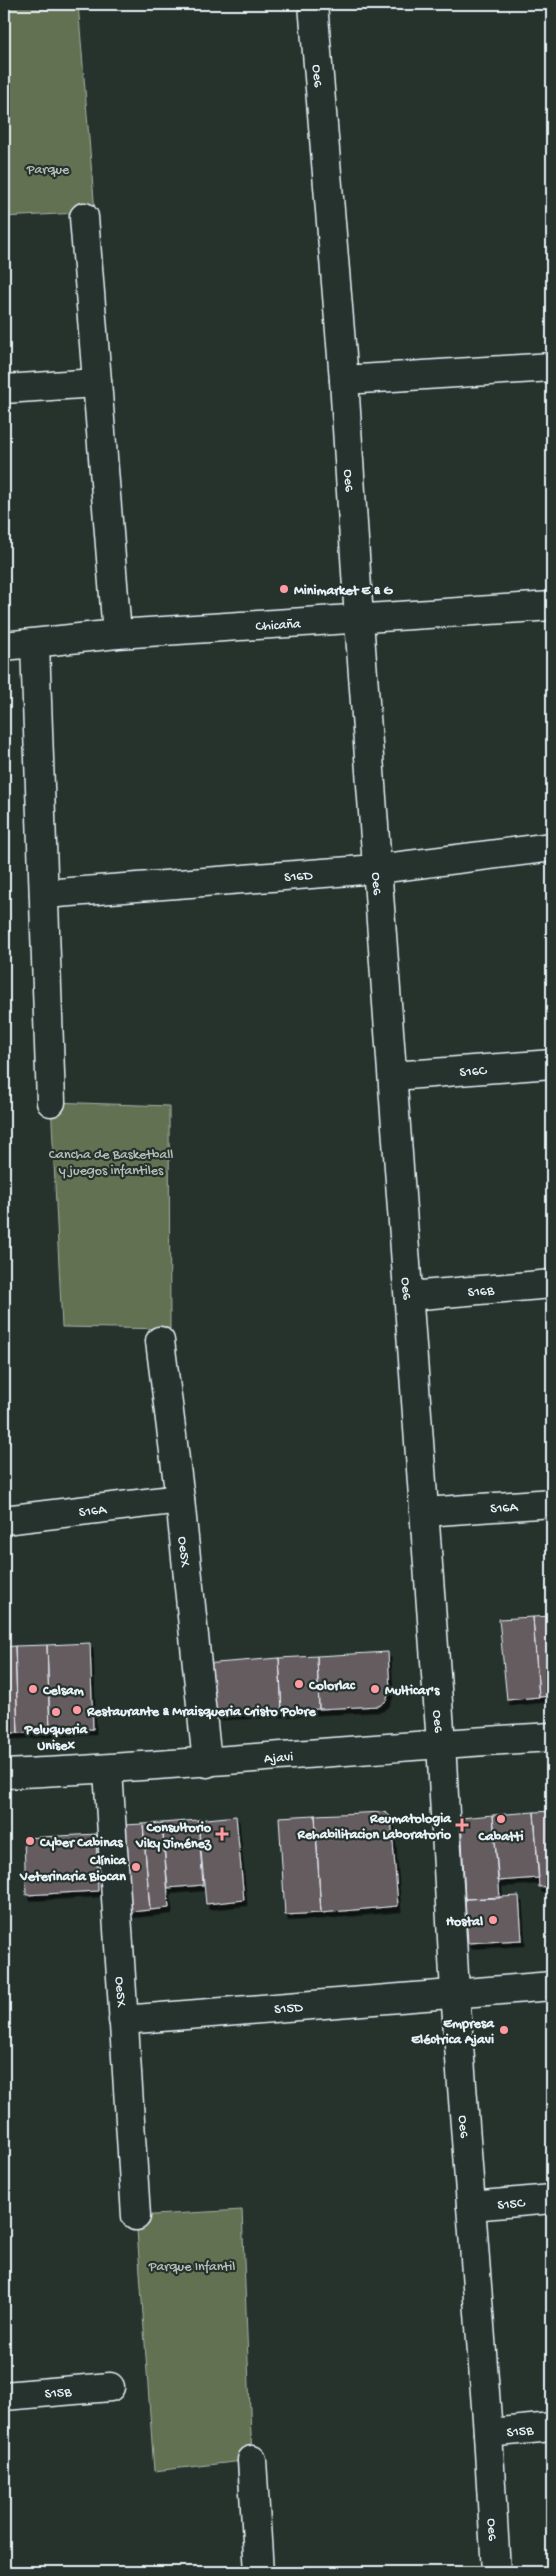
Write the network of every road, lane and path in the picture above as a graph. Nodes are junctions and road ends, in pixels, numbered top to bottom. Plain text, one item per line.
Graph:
1 (314, 4) edge
2 (84, 217) dead end
3 (552, 368) edge
4 (344, 380) junction
5 (97, 383) junction
6 (4, 389) edge
7 (552, 606) edge
8 (359, 620) junction
9 (116, 634) junction
10 (35, 644) junction
11 (4, 646) edge
12 (552, 847) edge
13 (377, 870) junction
14 (44, 894) junction
15 (552, 1064) edge
16 (393, 1076) junction
17 (51, 1102) dead end
18 (552, 1284) edge
19 (409, 1296) junction
20 (160, 1341) dead end
21 (180, 1498) junction
22 (552, 1503) edge
23 (425, 1512) junction
24 (4, 1520) edge
25 (552, 1737) edge
26 (441, 1743) junction
27 (206, 1763) junction
28 (108, 1770) junction
29 (4, 1774) edge
30 (552, 1986) edge
31 (455, 1992) junction
32 (123, 2020) junction
33 (552, 2200) edge
34 (471, 2206) junction
35 (136, 2216) dead end
36 (110, 2387) dead end
37 (4, 2396) edge
38 (552, 2426) edge
39 (488, 2433) junction
40 (252, 2460) dead end
41 (259, 2572) edge
42 (496, 2572) edge

1 - 4 street, Oe6
2 - 5 street
3 - 4 street
4 - 8 street, Oe6
5 - 6 street
5 - 9 street
7 - 8 street, Chicaña
8 - 9 street, Chicaña
8 - 13 street, Oe6
9 - 10 street, Chicaña
10 - 11 street, Chicaña
10 - 14 street
12 - 13 street, S16D
13 - 14 street, S16D
13 - 16 street, Oe6
14 - 17 street
15 - 16 street, S16C
16 - 19 street, Oe6
18 - 19 street, S16B
19 - 23 street, Oe6
20 - 21 street, Oe5X
21 - 24 street, S16A
21 - 27 street, Oe5X
22 - 23 street, S16A
23 - 26 street, Oe6
25 - 26 street, Ajavi
26 - 27 street, Ajavi
26 - 31 street, Oe6
27 - 28 street, Ajavi
28 - 29 street, Ajavi
28 - 32 street, Oe5X
30 - 31 street, S15D
31 - 32 street, S15D
31 - 34 street, Oe6
32 - 35 street, Oe5X
33 - 34 street, S15C
34 - 39 street, Oe6
36 - 37 street, S15B
38 - 39 street, S15B
39 - 42 street, Oe6
40 - 41 street

